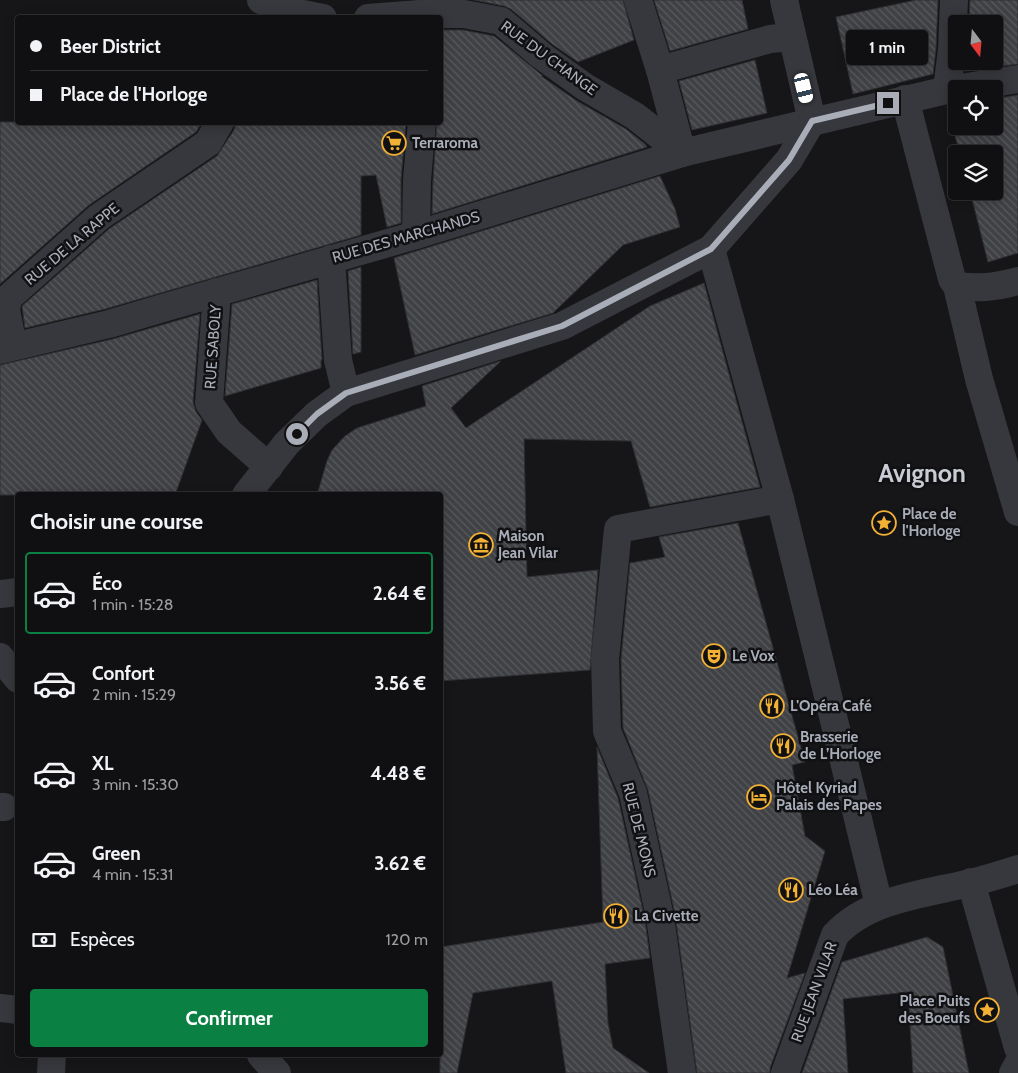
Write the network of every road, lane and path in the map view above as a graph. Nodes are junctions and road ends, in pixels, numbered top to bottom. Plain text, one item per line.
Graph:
1 (261, 0) edge
2 (638, 0) edge
3 (784, 0) edge
4 (954, 0) edge
5 (289, 10) edge
6 (494, 11) edge
7 (310, 15) edge
8 (442, 15) edge
9 (791, 37) junction
10 (660, 70) junction
11 (1018, 79) edge
12 (947, 90) junction
13 (905, 99) junction
14 (812, 121) junction
15 (218, 125) edge
16 (422, 125) edge
17 (682, 153) junction
18 (416, 235) junction
19 (711, 249) junction
20 (331, 259) junction
21 (1006, 284) edge
22 (957, 286) junction
23 (217, 292) junction
24 (6, 348) edge
25 (346, 393) junction
26 (269, 467) junction
27 (248, 492) edge
28 (768, 501) junction
29 (1018, 512) edge
30 (15, 592) edge
31 (0, 594) edge
32 (0, 657) edge
33 (15, 675) edge
34 (1018, 869) edge
35 (971, 882) junction
36 (879, 905) junction
37 (0, 1008) edge
38 (15, 1010) edge
39 (1018, 1048) edge
40 (52, 1057) edge
41 (263, 1057) edge
42 (1018, 1064) edge
43 (51, 1073) edge
44 (277, 1073) edge
45 (682, 1073) edge
46 (786, 1073) edge
47 (1013, 1073) edge

1 - 5 street
2 - 10 street
3 - 9 street
4 - 12 street
5 - 7 street
6 - 8 street, RUE DU CHANGE
6 - 17 street, RUE DU CHANGE
9 - 10 street
9 - 14 street
10 - 17 street
11 - 12 street
12 - 13 street
13 - 14 street
13 - 22 street
14 - 17 street, RUE DES MARCHANDS
14 - 19 street
15 - 24 street, RUE DE LA RAPPE
16 - 18 street
17 - 18 street, RUE DES MARCHANDS
18 - 20 street, RUE DES MARCHANDS
19 - 25 street
19 - 28 street
20 - 23 street, RUE DES MARCHANDS
20 - 25 street
21 - 22 street
22 - 29 street
23 - 24 street, RUE DES MARCHANDS
23 - 26 street, RUE SABOLY
25 - 26 street
26 - 27 street
28 - 36 street
28 - 45 street, RUE DE MONS
30 - 31 street
32 - 33 street
34 - 35 street
35 - 36 street
35 - 39 street
36 - 46 street, RUE JEAN VILAR
37 - 38 street
40 - 43 street
41 - 44 street
42 - 47 street

